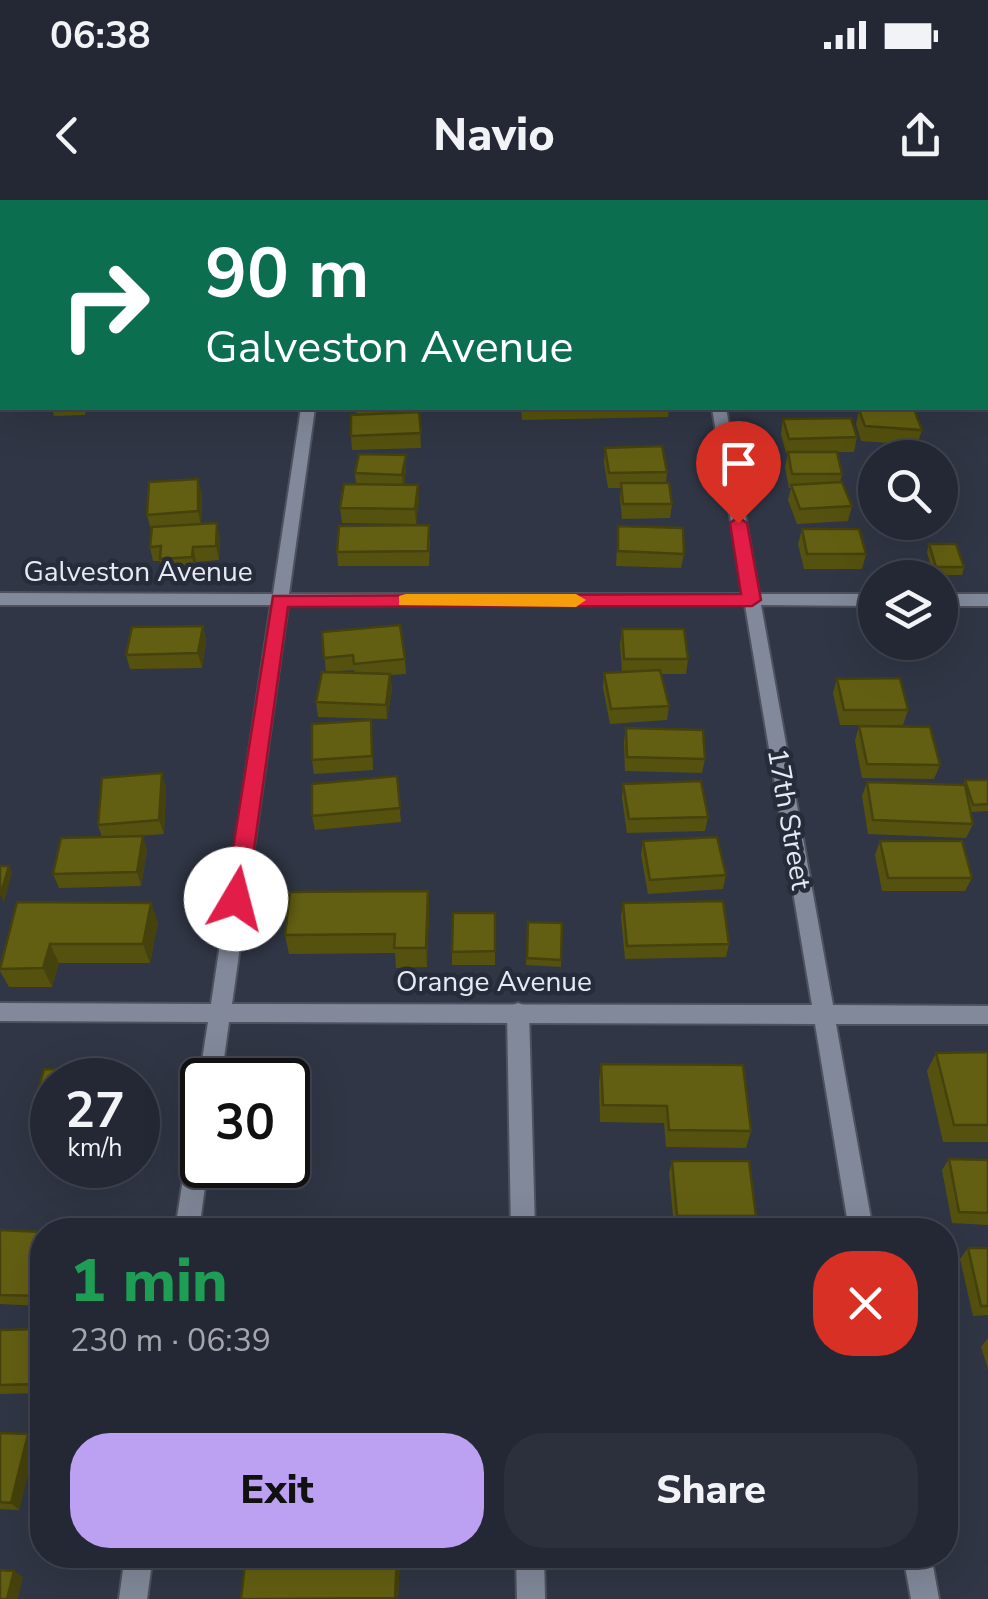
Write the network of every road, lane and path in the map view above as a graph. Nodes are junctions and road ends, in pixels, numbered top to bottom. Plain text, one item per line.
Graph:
1 (308, 410) edge
2 (719, 410) edge
3 (0, 599) edge
4 (280, 600) junction
5 (752, 600) junction
6 (858, 600) edge
7 (958, 600) edge
8 (988, 600) edge
9 (220, 1011) junction
10 (0, 1012) edge
11 (518, 1012) junction
12 (824, 1015) junction
13 (988, 1015) edge
14 (213, 1058) edge
15 (194, 1188) edge
16 (190, 1218) edge
17 (523, 1218) edge
18 (859, 1218) edge
19 (138, 1568) edge
20 (530, 1568) edge
21 (919, 1568) edge
22 (133, 1599) edge
23 (531, 1599) edge
24 (924, 1599) edge

1 - 4 street
2 - 5 street, 17th Street
3 - 4 street, Galveston Avenue
4 - 5 street, Galveston Avenue
4 - 9 street
5 - 6 street, Galveston Avenue
5 - 12 street, 17th Street
7 - 8 street
9 - 10 street, Orange Avenue
9 - 11 street, Orange Avenue
9 - 14 street
11 - 12 street, Orange Avenue
11 - 17 street
12 - 13 street, Orange Avenue
12 - 18 street, 17th Street
15 - 16 street
19 - 22 street
20 - 23 street
21 - 24 street

